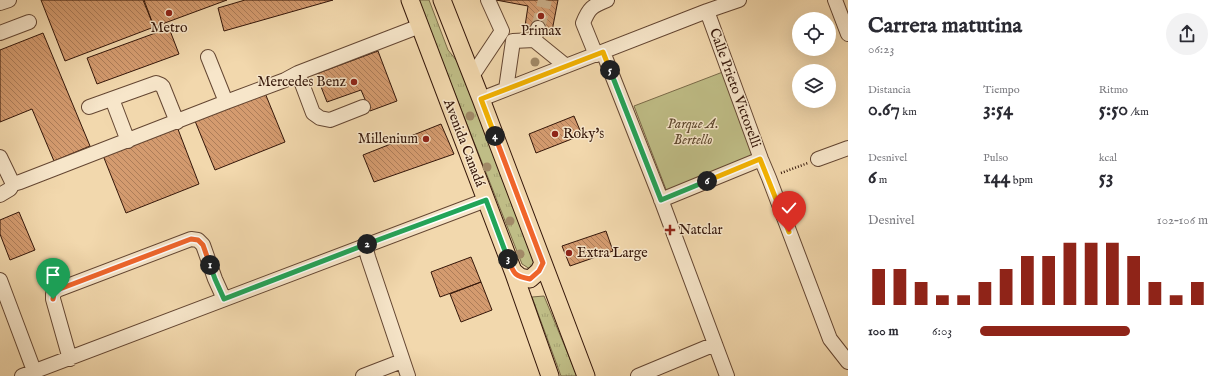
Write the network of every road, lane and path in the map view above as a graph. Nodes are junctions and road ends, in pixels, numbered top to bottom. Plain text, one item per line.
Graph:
1 (9, 0) edge
2 (410, 0) edge
3 (442, 0) edge
4 (488, 0) edge
5 (607, 0) edge
6 (739, 0) edge
7 (835, 0) edge
8 (0, 3) edge
9 (707, 11) junction
10 (30, 22) dead end
11 (420, 26) junction
12 (502, 31) junction
13 (0, 34) edge
14 (848, 34) edge
15 (513, 41) junction
16 (599, 53) junction
17 (208, 57) dead end
18 (566, 66) junction
19 (298, 73) junction
20 (472, 76) junction
21 (506, 89) junction
22 (112, 99) junction
23 (481, 99) junction
24 (226, 102) junction
25 (90, 107) dead end
26 (363, 107) dead end
27 (177, 122) junction
28 (128, 141) junction
29 (848, 148) edge
30 (0, 157) edge
31 (760, 159) junction
32 (818, 159) joint
33 (769, 178) junction
34 (13, 184) junction
35 (0, 195) edge
36 (486, 200) junction
37 (661, 200) junction
38 (365, 245) junction
39 (543, 263) junction
40 (513, 271) junction
41 (0, 280) edge
42 (224, 299) junction
43 (715, 344) junction
44 (70, 359) junction
45 (402, 361) junction
46 (848, 362) edge
47 (31, 374) edge
48 (363, 376) edge
49 (408, 376) edge
50 (550, 376) edge
51 (586, 376) edge
52 (638, 376) edge
53 (727, 376) edge

1 - 8 street
2 - 11 main road, Avenida Canadá
3 - 20 main road
4 - 12 street
5 - 16 street
6 - 9 street
7 - 14 street
9 - 16 street
9 - 31 street, Calle Prieto Victorelli
10 - 13 street
11 - 19 street
11 - 36 main road, Avenida Canadá
12 - 15 street
12 - 20 street
15 - 18 street
15 - 21 street
16 - 18 street
16 - 37 street
17 - 24 street
18 - 21 street
19 - 24 street
19 - 26 street
20 - 23 main road
21 - 23 street
22 - 25 street
22 - 27 street
22 - 28 street
23 - 39 main road
24 - 27 street
27 - 28 street
28 - 34 street
29 - 32 street
30 - 34 street
31 - 33 street, Calle Prieto Victorelli
31 - 37 street
32 - 33 path
33 - 46 street, Calle Prieto Victorelli
34 - 35 street
36 - 38 street
36 - 40 main road, Avenida Canadá
37 - 43 street
38 - 42 street
38 - 45 street
39 - 40 main road
39 - 51 main road
40 - 50 main road, Avenida Canadá
41 - 47 street
42 - 44 street
42 - 44 street
43 - 52 street
43 - 53 street
44 - 47 street
45 - 48 street
45 - 49 street

